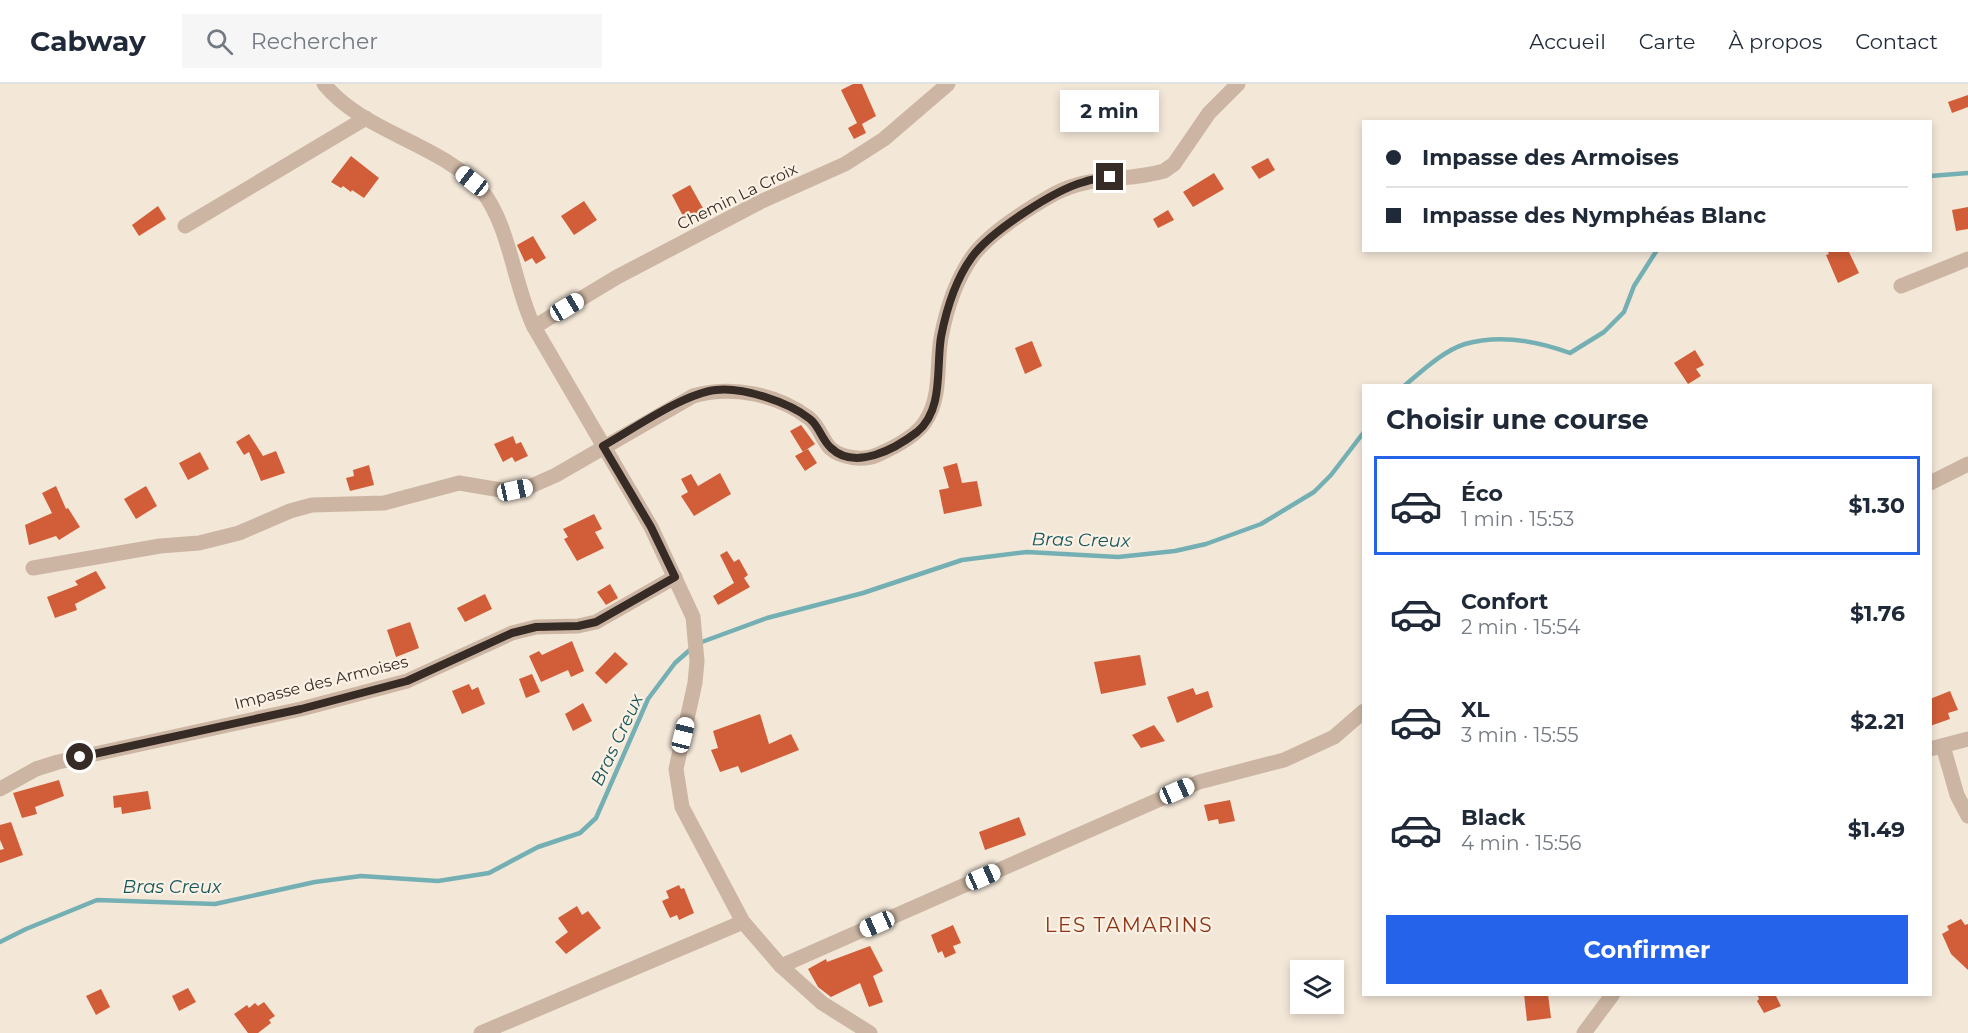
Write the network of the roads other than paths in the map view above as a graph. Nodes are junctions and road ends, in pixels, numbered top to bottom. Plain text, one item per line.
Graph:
1 (324, 84) edge
2 (948, 84) edge
3 (1238, 84) edge
4 (366, 118) junction
5 (185, 226) dead end
6 (1968, 259) edge
7 (1901, 286) dead end
8 (534, 327) junction
9 (603, 446) junction
10 (1968, 464) edge
11 (1932, 482) edge
12 (33, 568) dead end
13 (675, 577) junction
14 (1362, 713) edge
15 (1968, 739) edge
16 (1937, 748) edge
17 (0, 789) edge
18 (1968, 816) edge
19 (743, 922) junction
20 (781, 966) junction
21 (1612, 996) edge
22 (481, 1033) edge
23 (870, 1033) edge
24 (1584, 1033) edge

1 - 4 street
2 - 8 street, Chemin La Croix
3 - 9 street
4 - 5 street
4 - 8 street
6 - 7 street
8 - 9 street
9 - 12 street
9 - 13 street
10 - 11 street
13 - 17 street, Impasse des Armoises
13 - 19 street
14 - 20 street
15 - 16 street
16 - 18 street
19 - 20 street
19 - 22 street
20 - 23 street
21 - 24 street

